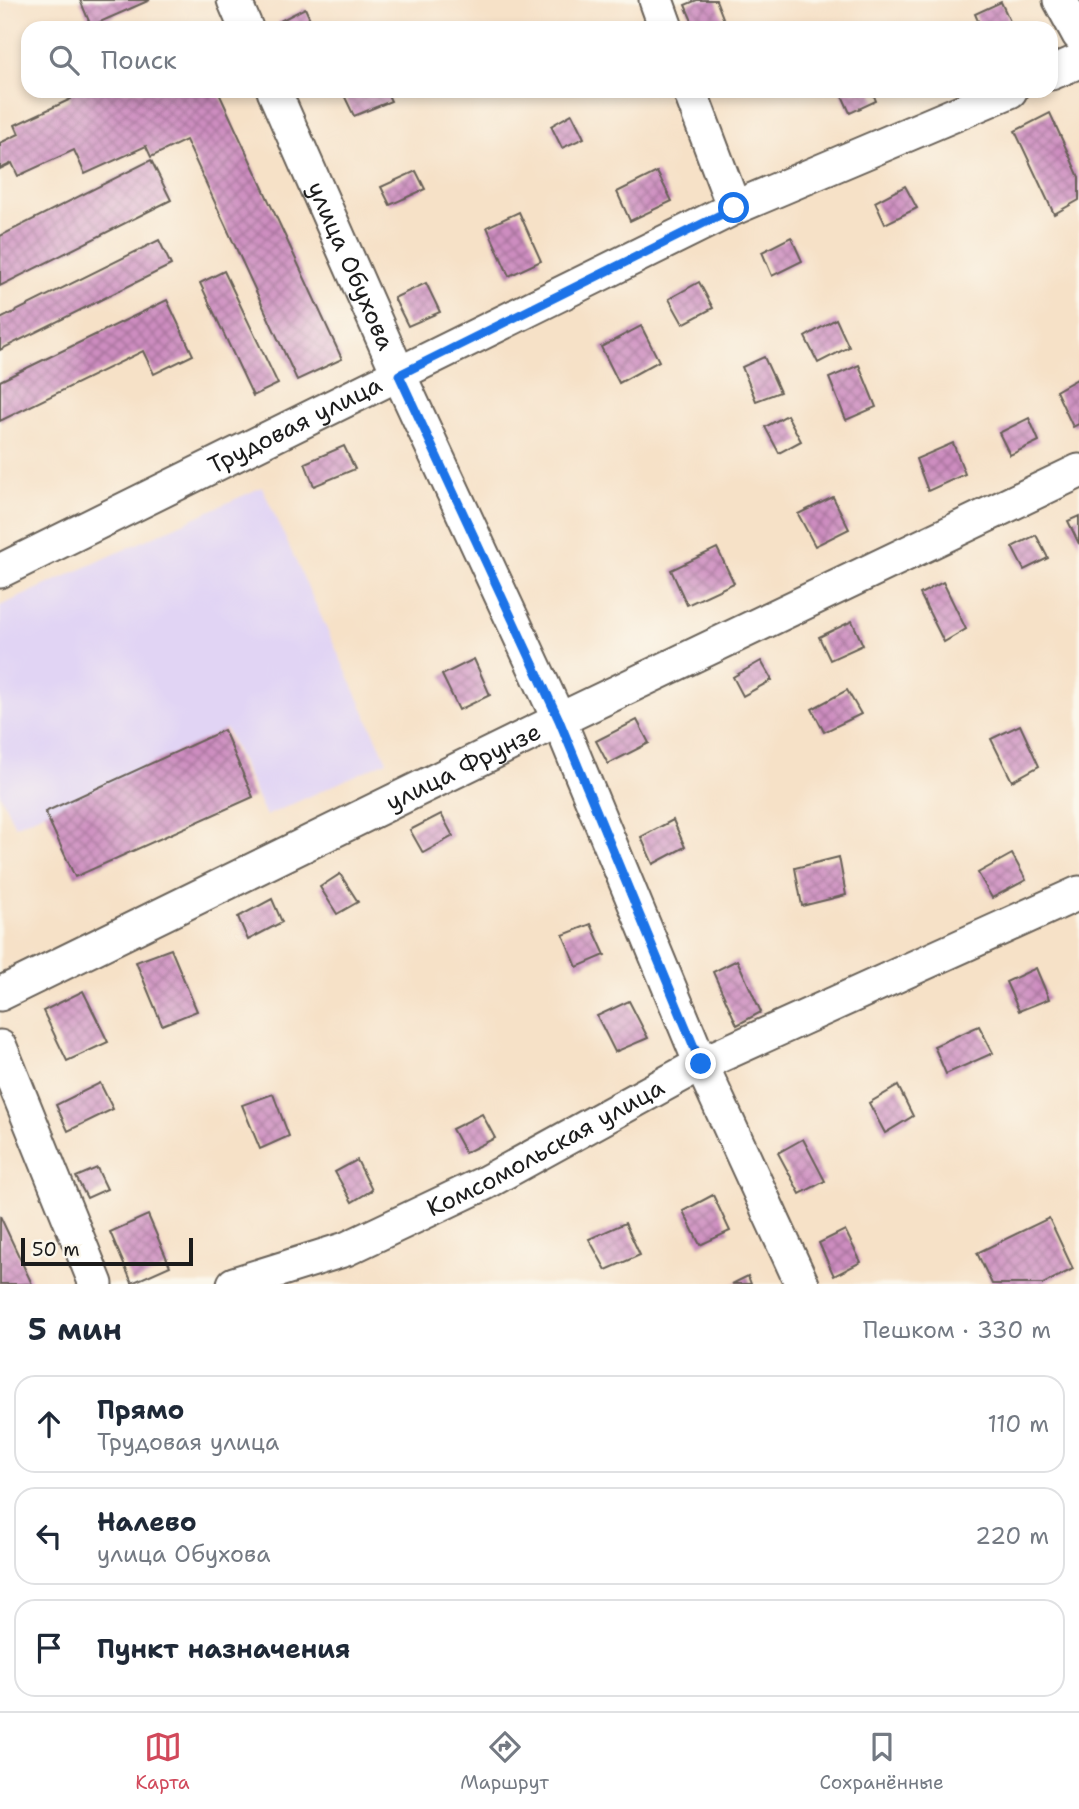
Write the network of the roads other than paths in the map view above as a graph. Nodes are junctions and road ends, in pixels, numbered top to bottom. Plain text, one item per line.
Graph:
1 (234, 0) edge
2 (656, 0) edge
3 (1060, 0) edge
4 (243, 21) edge
5 (664, 21) edge
6 (1079, 35) edge
7 (1079, 61) edge
8 (1058, 71) edge
9 (277, 98) edge
10 (693, 98) edge
11 (993, 98) edge
12 (734, 208) junction
13 (399, 375) junction
14 (1079, 471) edge
15 (0, 571) edge
16 (559, 720) junction
17 (1079, 893) edge
18 (0, 994) edge
19 (0, 1047) edge
20 (701, 1064) junction
21 (96, 1284) edge
22 (234, 1284) edge
23 (802, 1284) edge

1 - 4 street
2 - 5 street
3 - 6 street
7 - 8 street
9 - 13 street, улица Обухова
10 - 12 street
11 - 12 street, Трудовая улица
12 - 13 street, Трудовая улица
13 - 15 street, Трудовая улица
13 - 16 street, улица Обухова
14 - 16 street, улица Фрунзе
16 - 18 street, улица Фрунзе
16 - 20 street, улица Обухова
17 - 20 street, Комсомольская улица
19 - 21 street
20 - 22 street, Комсомольская улица
20 - 23 street, улица Обухова

